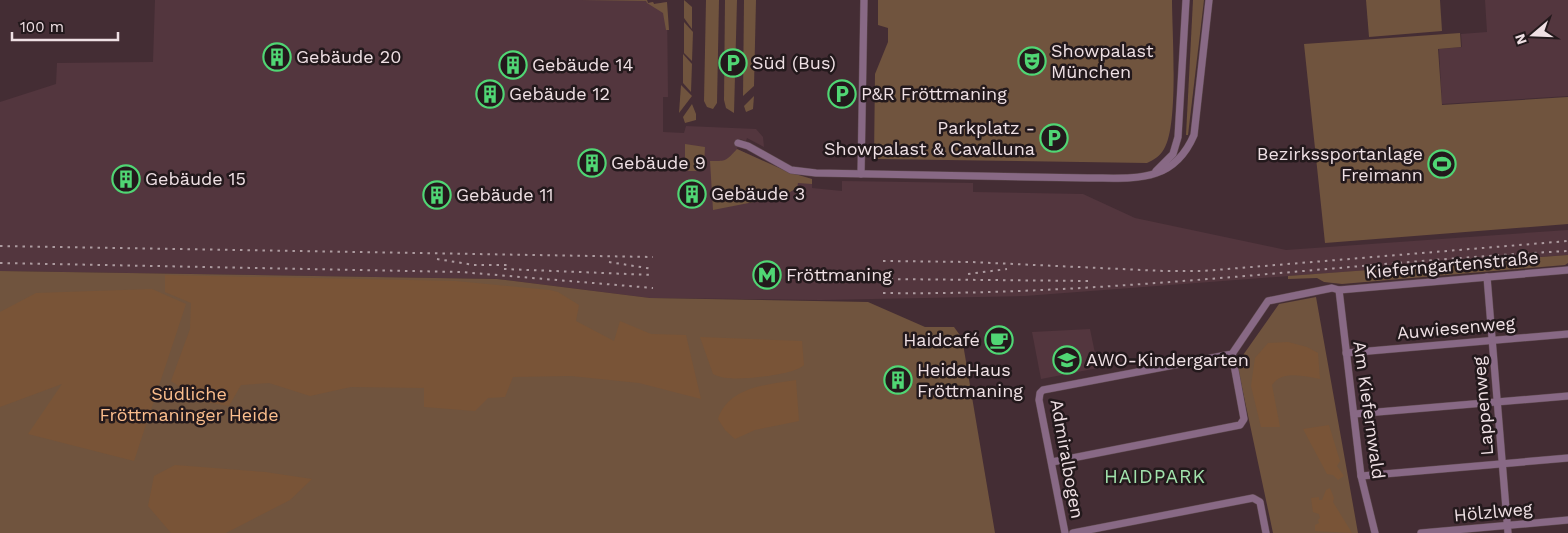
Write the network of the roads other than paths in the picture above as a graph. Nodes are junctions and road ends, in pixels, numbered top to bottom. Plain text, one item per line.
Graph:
1 (864, 0) edge
2 (1186, 0) edge
3 (1208, 0) edge
4 (738, 143) dead end
5 (861, 174) junction
6 (1142, 176) junction
7 (1568, 270) edge
8 (1486, 277) junction
9 (1339, 290) junction
10 (1568, 334) edge
11 (1493, 340) junction
12 (1346, 353) junction
13 (1232, 354) junction
14 (1568, 396) edge
15 (1498, 402) junction
16 (1354, 414) junction
17 (1568, 458) edge
18 (1052, 462) junction
19 (1503, 463) junction
20 (1361, 476) junction
21 (1568, 520) edge
22 (1507, 529) edge
23 (1065, 533) edge
24 (1073, 533) edge
25 (1266, 533) edge
26 (1375, 533) edge
27 (1421, 533) edge

1 - 5 street
2 - 6 street
3 - 6 street
4 - 5 street
5 - 6 street
7 - 8 street, Kieferngartenstraße
8 - 9 street, Kieferngartenstraße
8 - 11 street, Lappenweg
9 - 12 street, Am Kiefernwald
9 - 13 street
10 - 11 street, Auwiesenweg
11 - 12 street, Auwiesenweg
11 - 15 street, Lappenweg
12 - 16 street, Am Kiefernwald
13 - 18 street
13 - 18 street, Admiralbogen
14 - 15 street
15 - 16 street
15 - 19 street, Lappenweg
16 - 20 street, Am Kiefernwald
17 - 19 street
18 - 23 street, Admiralbogen
19 - 20 street
19 - 22 street, Lappenweg
20 - 26 street, Am Kiefernwald
21 - 22 street, Hölzlweg
22 - 27 street, Hölzlweg
24 - 25 street

